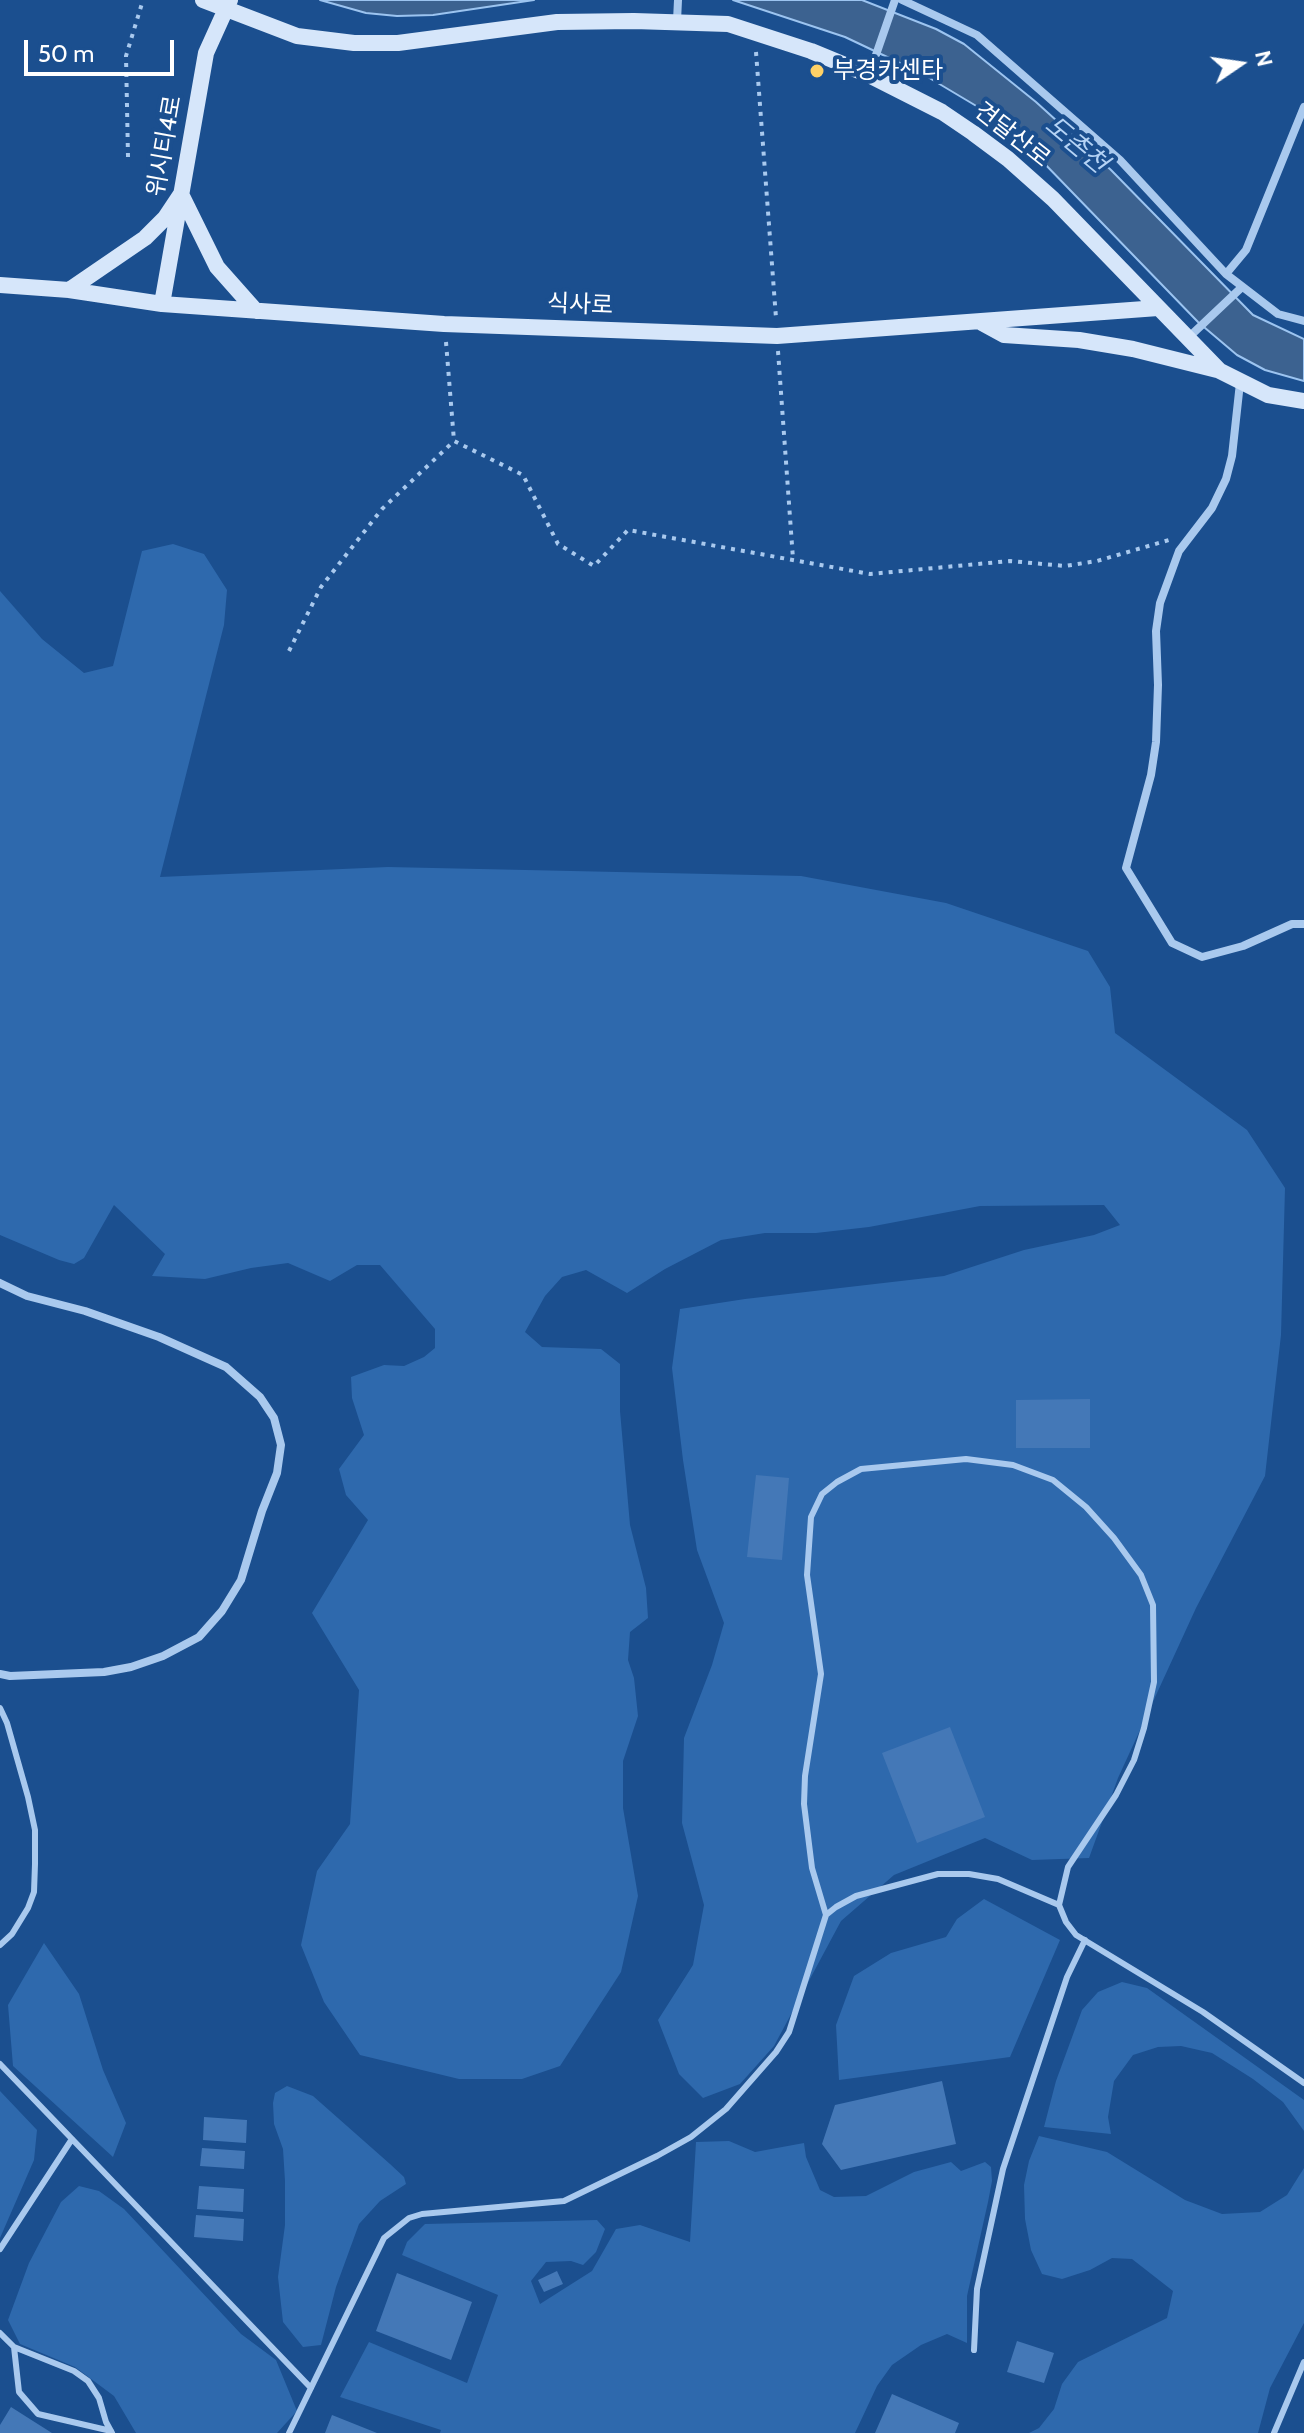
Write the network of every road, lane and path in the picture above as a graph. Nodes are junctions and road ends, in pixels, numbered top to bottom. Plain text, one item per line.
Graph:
1 (143, 0) edge
2 (203, 0) edge
3 (902, 0) edge
4 (894, 3) edge
5 (228, 4) edge
6 (678, 10) edge
7 (755, 33) junction
8 (870, 68) junction
9 (1304, 107) edge
10 (128, 157) dead end
11 (181, 194) junction
12 (1226, 274) junction
13 (0, 285) edge
14 (69, 290) junction
15 (1238, 290) junction
16 (162, 304) junction
17 (1158, 308) junction
18 (256, 311) junction
19 (1304, 321) edge
20 (981, 322) junction
21 (444, 324) junction
22 (1191, 335) junction
23 (777, 336) junction
24 (1220, 371) junction
25 (1240, 383) junction
26 (1304, 401) edge
27 (454, 441) junction
28 (1194, 533) junction
29 (793, 559) junction
30 (289, 651) dead end
31 (1304, 924) edge
32 (0, 1283) edge
33 (0, 1674) edge
34 (0, 1708) edge
35 (1059, 1905) junction
36 (826, 1915) junction
37 (1085, 1940) junction
38 (0, 1945) edge
39 (0, 2064) edge
40 (1304, 2083) edge
41 (72, 2139) junction
42 (0, 2249) edge
43 (0, 2333) edge
44 (14, 2347) junction
45 (974, 2350) dead end
46 (1304, 2362) edge
47 (311, 2388) junction
48 (111, 2432) edge
49 (289, 2433) edge
50 (1274, 2433) edge

1 - 10 path
2 - 5 street, 견달산로
3 - 12 street
4 - 8 street
5 - 6 street, 견달산로
5 - 11 street, 위시티4로
6 - 7 street, 견달산로
7 - 8 street, 견달산로
7 - 23 path
8 - 17 street, 견달산로
9 - 12 street
11 - 14 street
11 - 16 street, 위시티4로
11 - 18 street
12 - 15 street
13 - 14 street, 식사로
14 - 16 street, 식사로
15 - 19 street
15 - 22 street
16 - 18 street, 식사로
17 - 20 street, 식사로
17 - 22 street, 견달산로
18 - 21 street, 식사로
20 - 23 street, 식사로
20 - 24 street
21 - 23 street, 식사로
21 - 27 path
22 - 24 street, 견달산로
23 - 29 path
24 - 25 street, 견달산로
25 - 26 street, 견달산로
25 - 28 street
27 - 29 path
27 - 30 path
28 - 29 path
28 - 31 street
32 - 33 street
34 - 38 lane
35 - 36 lane
35 - 36 lane
35 - 37 lane
36 - 47 lane
37 - 40 lane
37 - 45 lane
39 - 41 lane
41 - 42 lane
41 - 47 lane
43 - 44 lane
44 - 48 lane
44 - 48 lane
46 - 50 lane
47 - 49 lane

